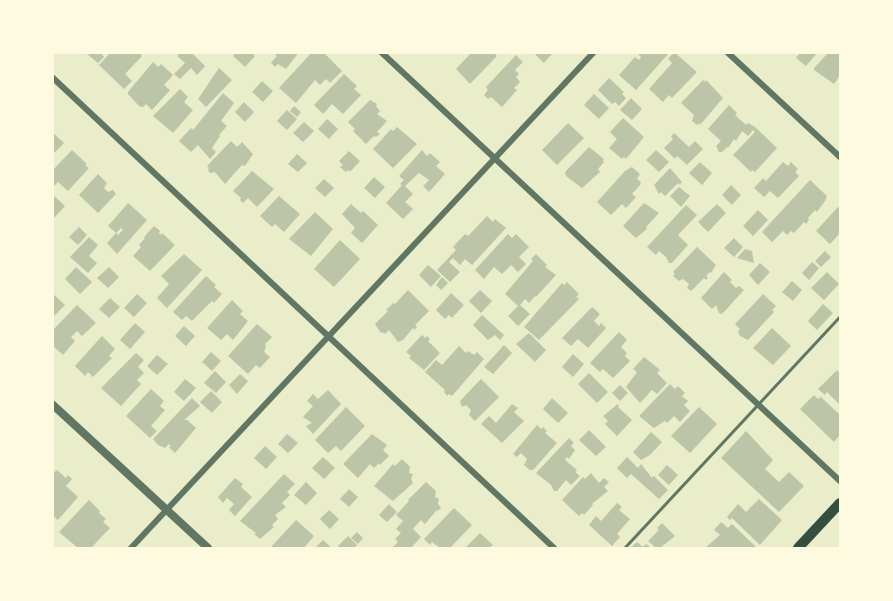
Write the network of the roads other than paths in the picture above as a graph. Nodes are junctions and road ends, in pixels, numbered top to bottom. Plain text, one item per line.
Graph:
1 (381, 52) edge
2 (594, 52) edge
3 (727, 52) edge
4 (52, 77) edge
5 (840, 158) edge
6 (495, 159) junction
7 (840, 317) edge
8 (327, 337) junction
9 (52, 404) edge
10 (759, 405) junction
11 (840, 481) edge
12 (840, 503) edge
13 (167, 510) junction
14 (131, 549) edge
15 (208, 549) edge
16 (554, 549) edge
17 (626, 549) edge
18 (798, 549) edge

1 - 6 street
2 - 6 street
3 - 5 street
4 - 8 street
6 - 8 street
6 - 10 street
7 - 10 lane
8 - 13 street
8 - 16 street
9 - 13 street
10 - 11 street
10 - 17 lane
12 - 18 main road
13 - 14 street
13 - 15 street

